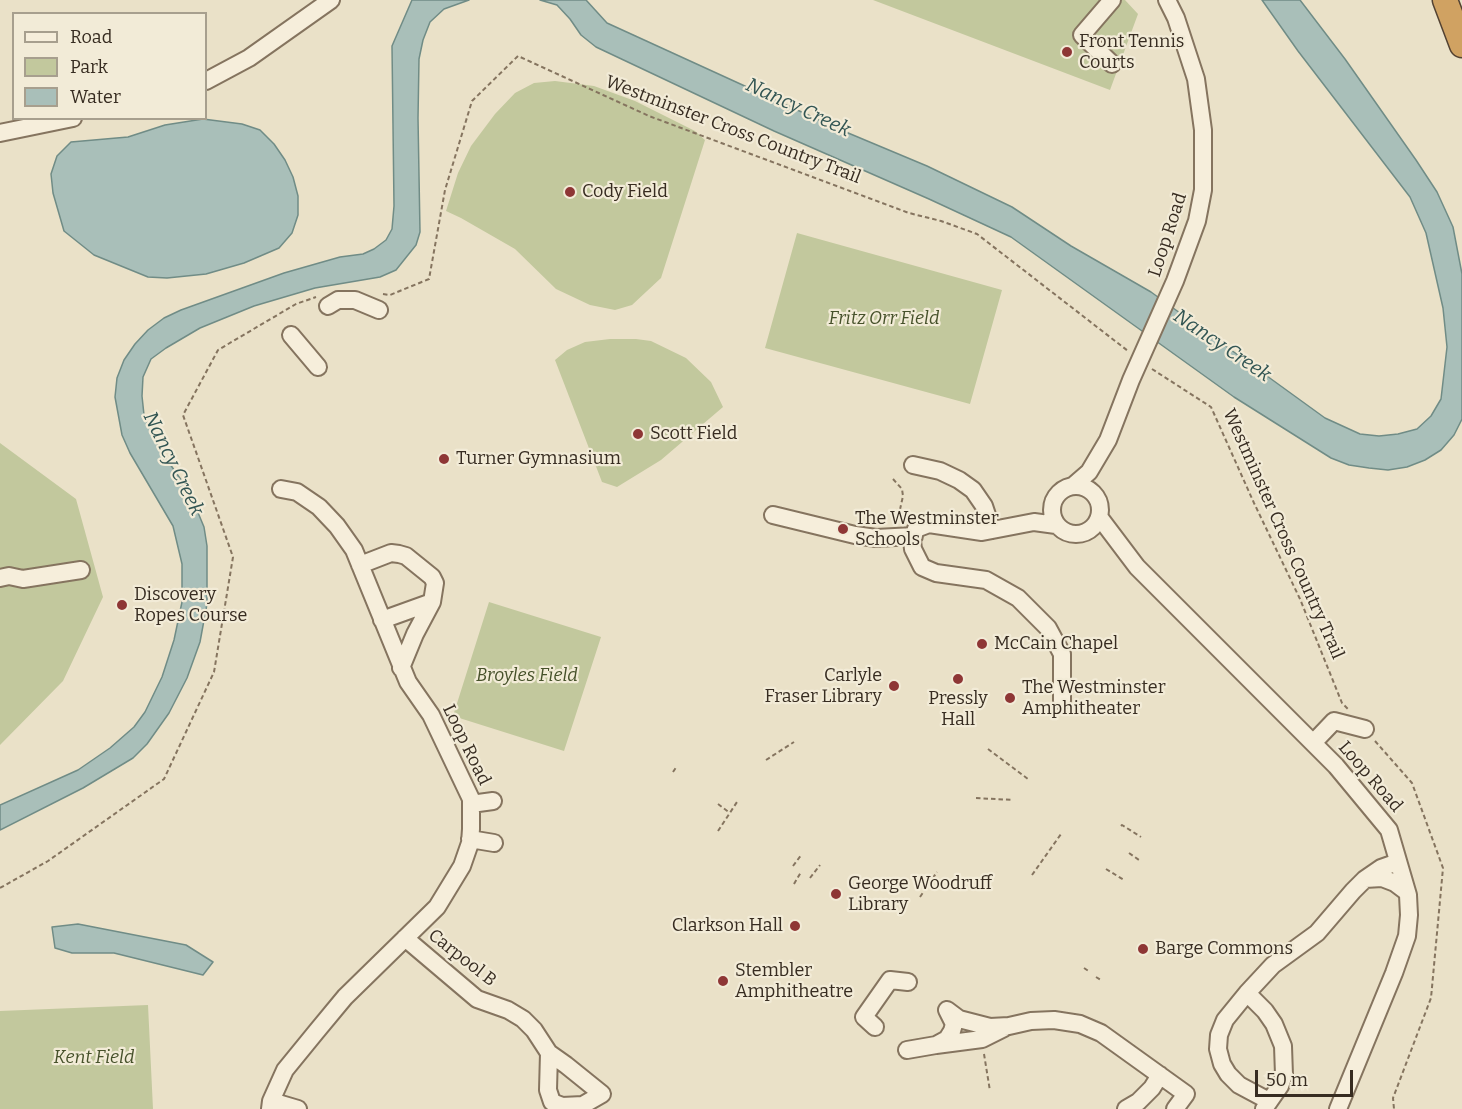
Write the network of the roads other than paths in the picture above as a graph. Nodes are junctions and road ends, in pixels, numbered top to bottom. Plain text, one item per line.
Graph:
1 (332, 0) edge
2 (1112, 0) edge
3 (1167, 0) edge
4 (1445, 0) edge
5 (1453, 0) edge
6 (1462, 34) edge
7 (1462, 45) edge
8 (1112, 64) dead end
9 (207, 80) edge
10 (63, 120) edge
11 (0, 133) edge
12 (323, 301) road end
13 (379, 302) road end
14 (291, 336) dead end
15 (318, 367) dead end
16 (1108, 440) junction
17 (913, 465) dead end
18 (1074, 485) junction
19 (281, 489) dead end
20 (1057, 495) junction
21 (1099, 500) junction
22 (773, 515) dead end
23 (1100, 518) junction
24 (1056, 525) junction
25 (996, 529) junction
26 (1083, 533) junction
27 (914, 536) junction
28 (360, 566) junction
29 (1137, 567) junction
30 (81, 570) dead end
31 (0, 578) edge
32 (432, 602) junction
33 (382, 620) junction
34 (401, 668) junction
35 (1062, 701) dead end
36 (1365, 729) road end
37 (1313, 743) junction
38 (493, 801) dead end
39 (471, 804) junction
40 (470, 838) junction
41 (494, 843) dead end
42 (1398, 861) junction
43 (1365, 879) junction
44 (1407, 892) junction
45 (405, 938) junction
46 (908, 982) dead end
47 (1247, 993) junction
48 (1009, 1026) junction
49 (875, 1027) dead end
50 (936, 1045) junction
51 (907, 1050) dead end
52 (549, 1053) dead end
53 (1160, 1075) junction
54 (270, 1105) edge
55 (1266, 1105) edge
56 (298, 1109) edge
57 (1126, 1109) edge
58 (1176, 1109) edge
59 (1338, 1109) edge

1 - 9 street
2 - 8 street
3 - 16 street, Loop Road
4 - 7 highway
5 - 6 highway
10 - 11 street
12 - 13 street
14 - 15 street
16 - 18 street, Loop Road
16 - 21 street, Loop Road
17 - 25 street
18 - 20 street
18 - 21 street
19 - 28 street, Loop Road
20 - 24 street
20 - 25 street
21 - 23 street
22 - 27 street
23 - 26 street
23 - 29 street, Loop Road
24 - 25 street
24 - 26 street
25 - 27 street
26 - 29 street, Loop Road
27 - 35 street
28 - 32 street
28 - 33 street, Loop Road
29 - 37 street, Loop Road
30 - 31 street
32 - 33 street
32 - 34 street
33 - 34 street, Loop Road
34 - 39 street, Loop Road
36 - 37 street
37 - 42 street, Loop Road
38 - 39 street
39 - 40 street, Loop Road
40 - 41 street
40 - 45 street, Loop Road
42 - 43 street
42 - 44 street, Loop Road
43 - 44 street
43 - 47 street
44 - 59 street, Loop Road
45 - 52 street, Carpool B
45 - 54 street, Loop Road
46 - 49 street
47 - 55 street
47 - 55 street
48 - 50 street
48 - 50 street
48 - 53 street
50 - 51 street
53 - 57 street
53 - 58 street
54 - 56 street

